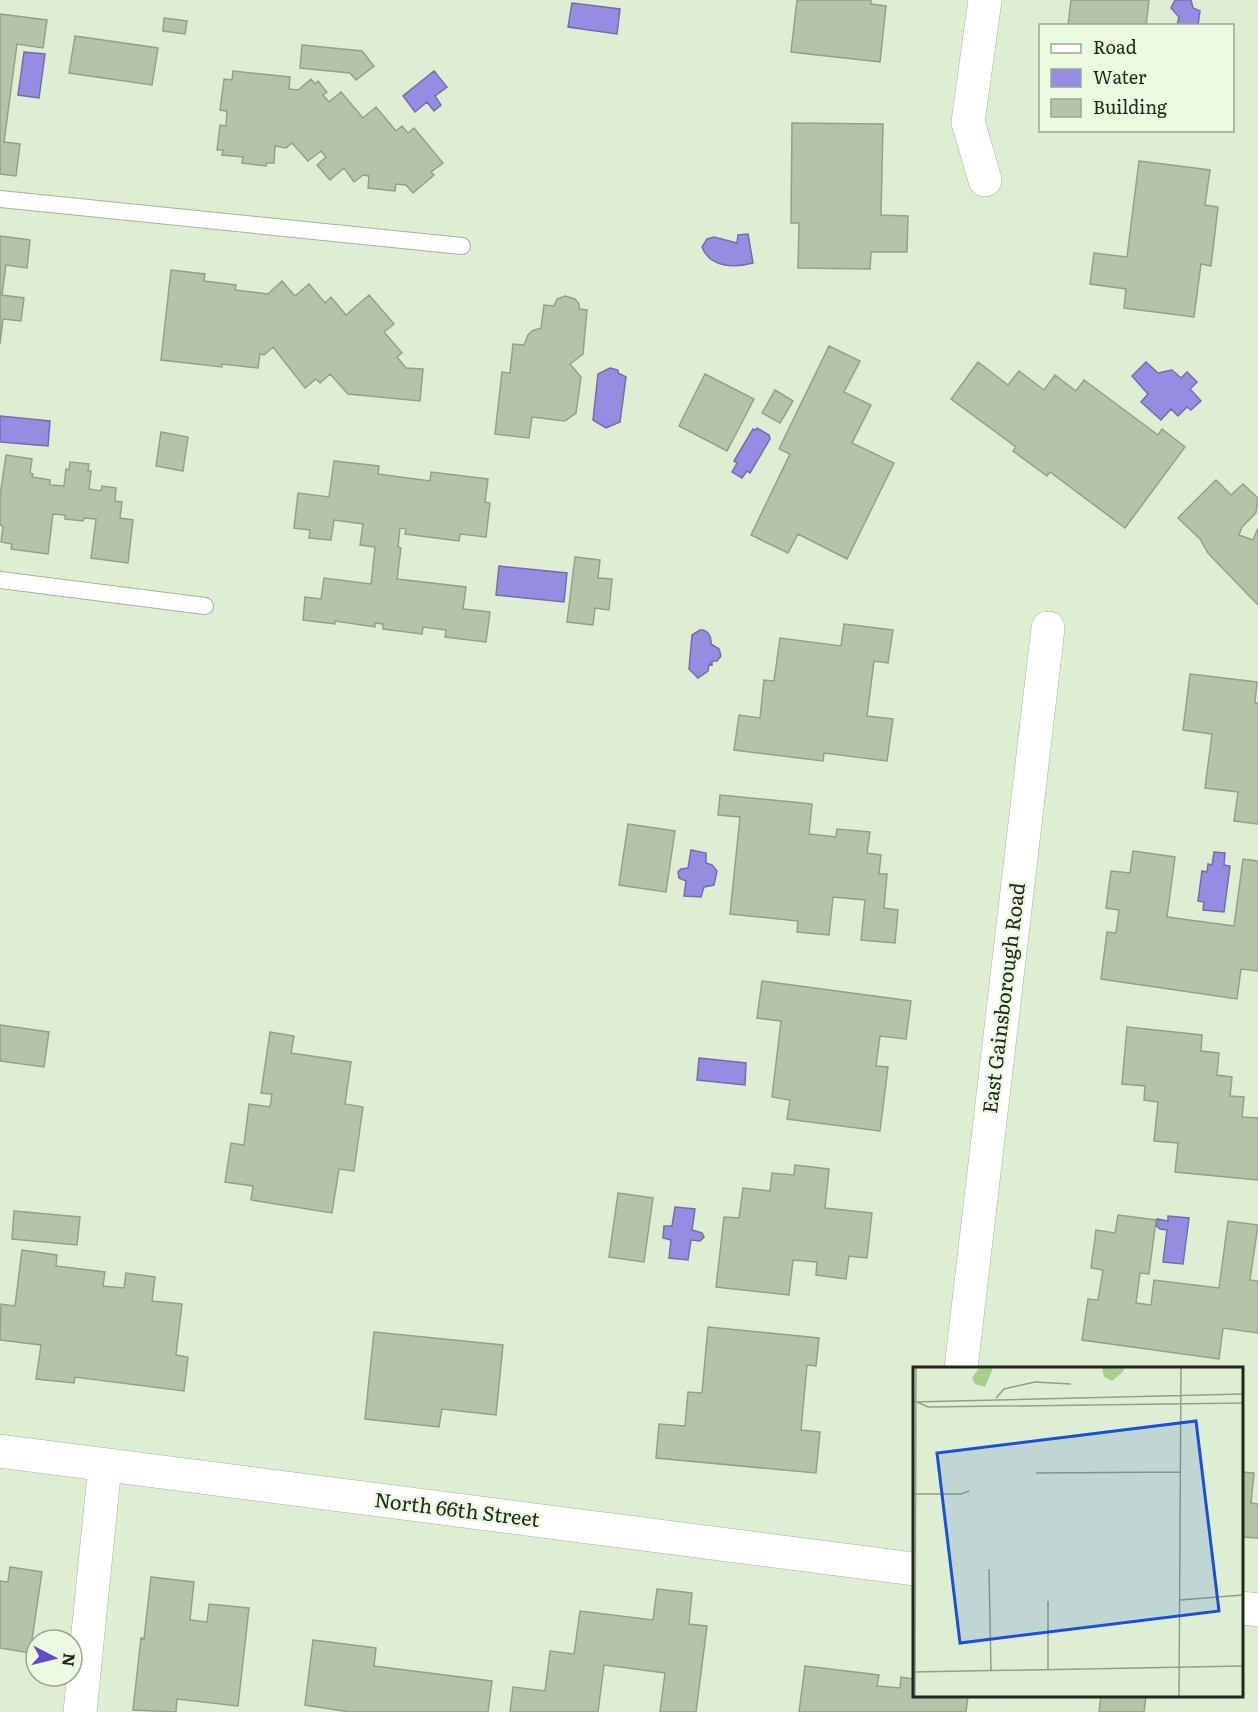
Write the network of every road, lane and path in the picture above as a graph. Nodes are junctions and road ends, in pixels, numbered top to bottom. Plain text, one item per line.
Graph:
1 (985, 0) edge
2 (985, 180) dead end
3 (0, 199) edge
4 (462, 246) dead end
5 (0, 580) edge
6 (205, 606) dead end
7 (1048, 628) dead end
8 (961, 1367) edge
9 (0, 1451) edge
10 (105, 1465) junction
11 (913, 1569) edge
12 (1243, 1608) edge
13 (1258, 1610) edge
14 (80, 1712) edge

1 - 2 street
3 - 4 lane
5 - 6 lane
7 - 8 street, East Gainsborough Road
9 - 10 street, North 66th Street
10 - 11 street, North 66th Street
10 - 14 street
12 - 13 street

